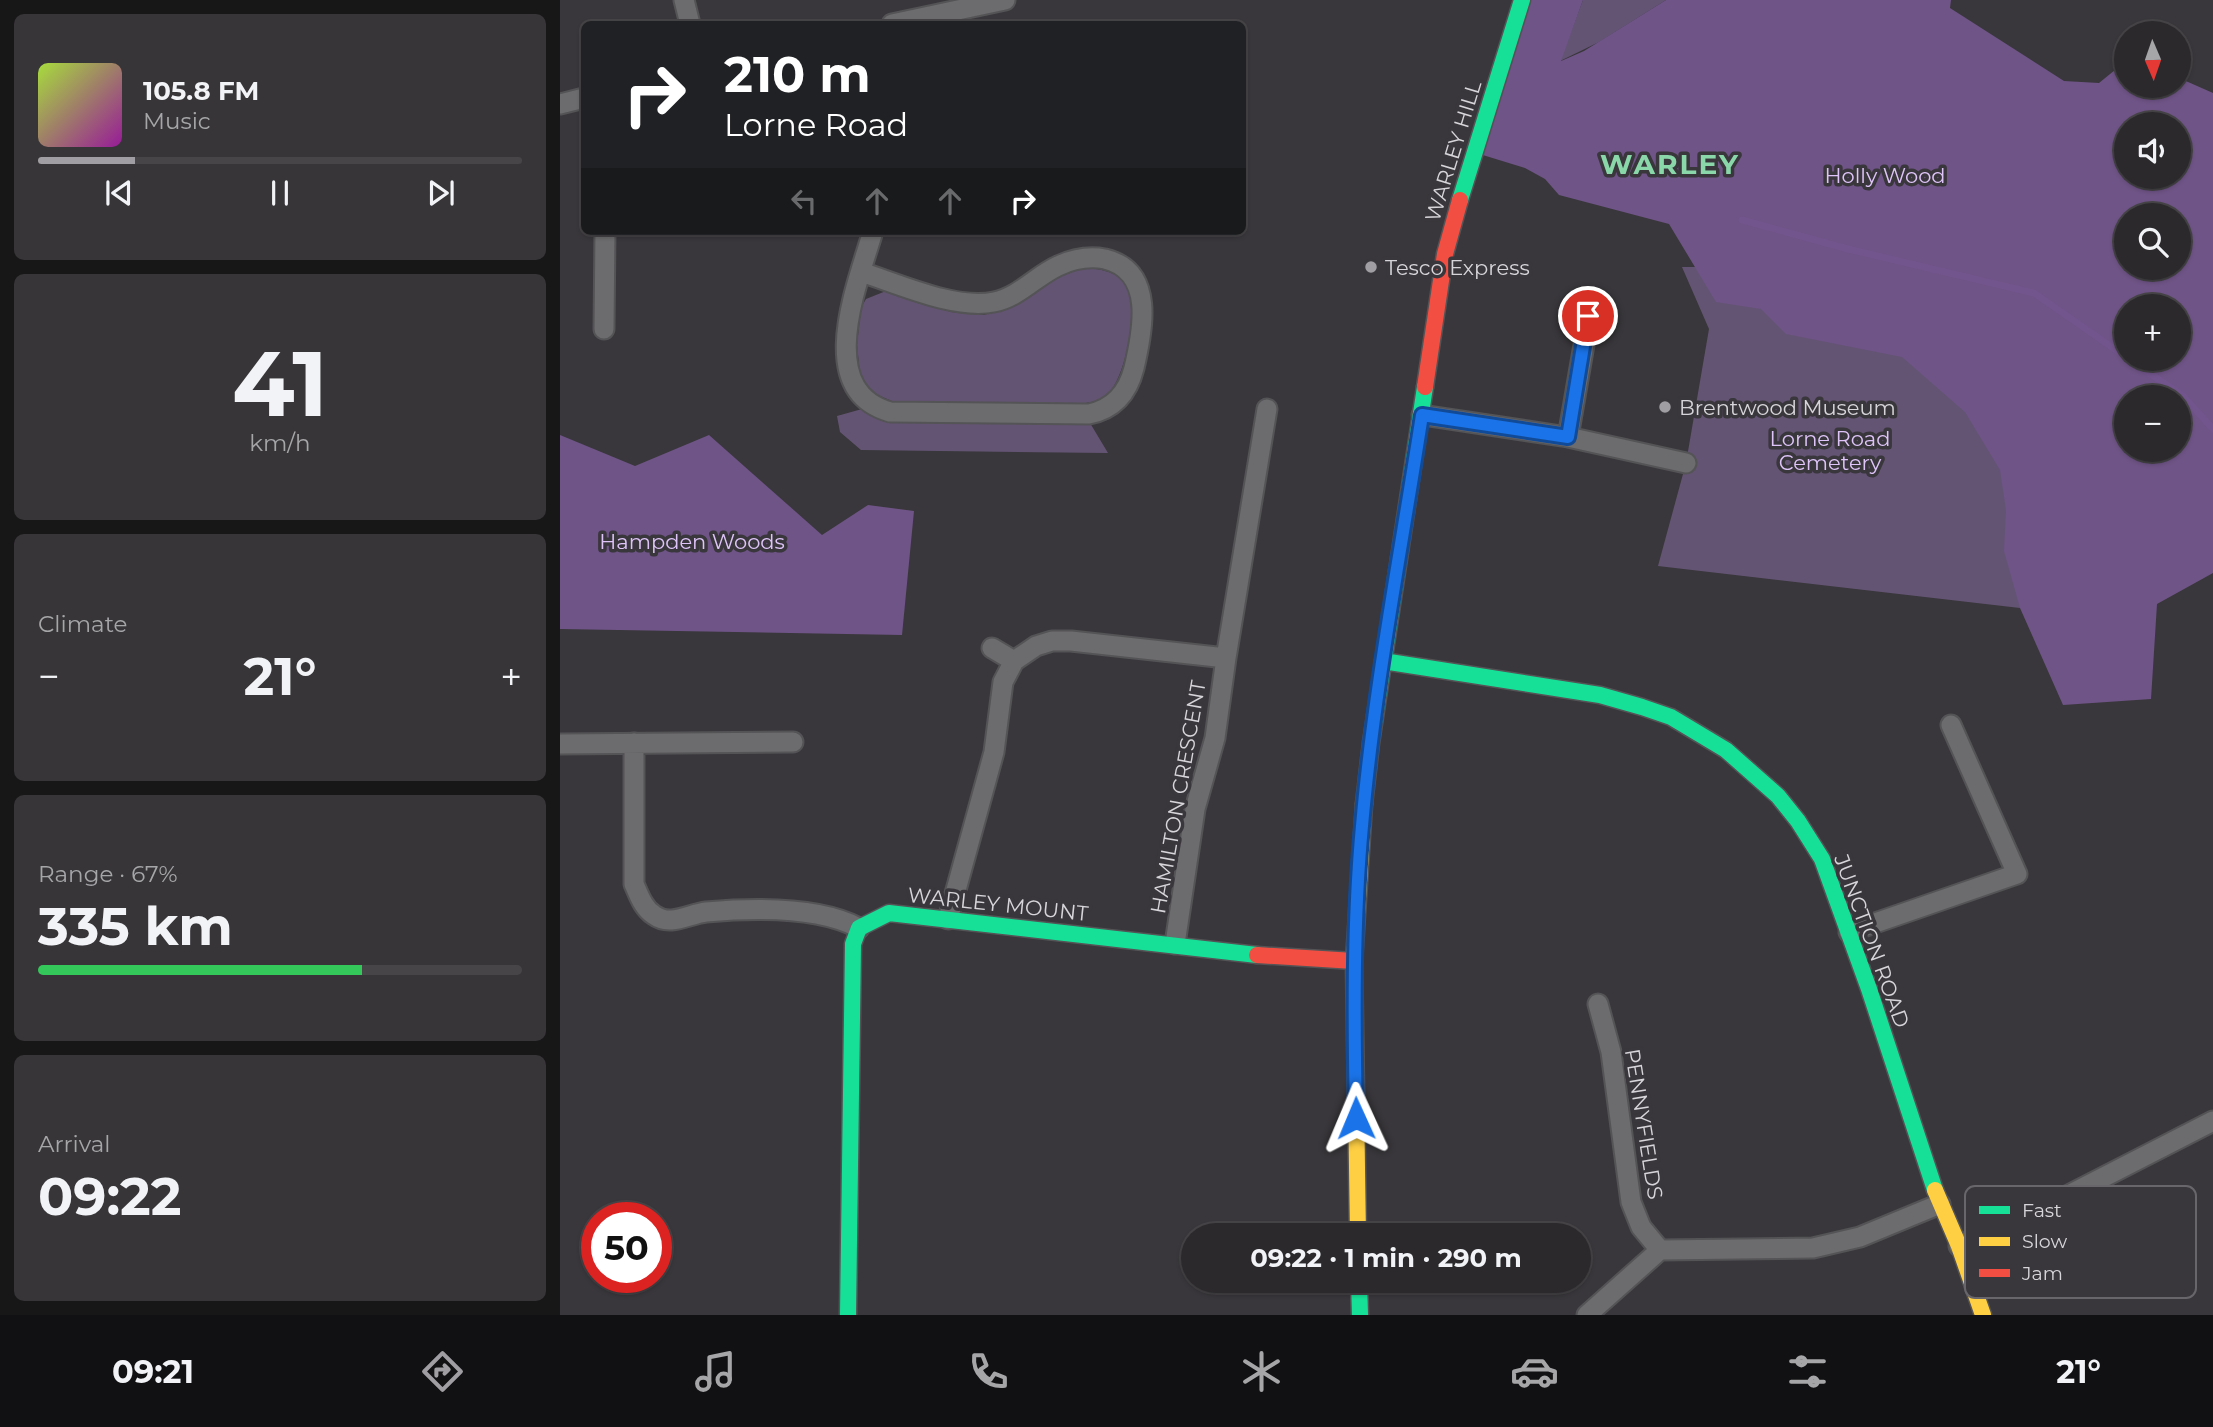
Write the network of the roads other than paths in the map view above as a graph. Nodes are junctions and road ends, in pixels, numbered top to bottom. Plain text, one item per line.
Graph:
1 (684, 0) edge
2 (1005, 0) edge
3 (1522, 0) edge
4 (689, 21) edge
5 (906, 21) edge
6 (581, 99) edge
7 (560, 104) edge
8 (605, 235) edge
9 (872, 235) edge
10 (860, 272) junction
11 (1588, 316) dead end
12 (604, 329) dead end
13 (1267, 409) dead end
14 (1422, 415) junction
15 (1568, 437) junction
16 (1686, 463) dead end
17 (992, 648) dead end
18 (1226, 658) junction
19 (1014, 661) junction
20 (1383, 661) junction
21 (1951, 725) dead end
22 (793, 742) dead end
23 (634, 743) junction
24 (560, 744) edge
25 (948, 919) junction
26 (859, 929) junction
27 (1849, 932) junction
28 (1175, 944) junction
29 (1354, 961) junction
30 (1598, 1004) dead end
31 (2213, 1121) edge
32 (2086, 1186) edge
33 (1941, 1205) junction
34 (1358, 1223) edge
35 (1965, 1243) edge
36 (1959, 1246) junction
37 (1660, 1250) junction
38 (1965, 1263) edge
39 (1359, 1293) edge
40 (1977, 1298) edge
41 (848, 1315) edge
42 (1360, 1315) edge
43 (1587, 1315) edge
44 (1983, 1315) edge

1 - 4 street
2 - 5 street
3 - 14 street, WARLEY HILL
6 - 7 street
8 - 12 street
9 - 10 street
10 - 10 street
11 - 15 street
13 - 18 street, HAMILTON CRESCENT
14 - 15 street
14 - 20 street, WARLEY HILL
15 - 16 street
17 - 19 street
18 - 19 street, HAMILTON CRESCENT
18 - 28 street, HAMILTON CRESCENT
19 - 25 street
20 - 27 street, JUNCTION ROAD
20 - 29 street, WARLEY HILL
21 - 27 street
22 - 23 street
23 - 24 street
23 - 26 street
25 - 26 street, WARLEY MOUNT
25 - 28 street, WARLEY MOUNT
26 - 41 street
27 - 33 street, JUNCTION ROAD
28 - 29 street, WARLEY MOUNT
29 - 34 street, WARLEY HILL
30 - 37 street, PENNYFIELDS
31 - 32 street
33 - 36 street, JUNCTION ROAD
33 - 37 street
35 - 36 street
36 - 38 street, JUNCTION ROAD
37 - 43 street
39 - 42 street
40 - 44 street, JUNCTION ROAD

